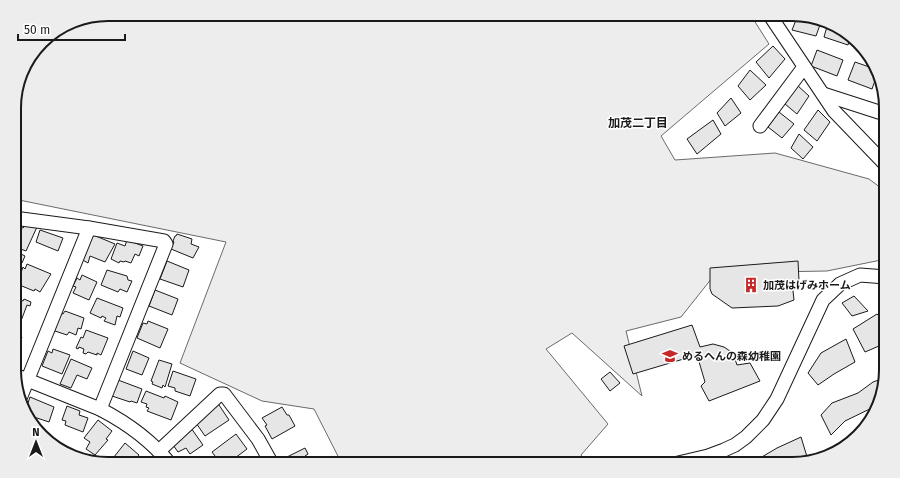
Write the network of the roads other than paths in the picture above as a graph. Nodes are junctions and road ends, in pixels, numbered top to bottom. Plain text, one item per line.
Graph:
1 (774, 21) edge
2 (804, 67) junction
3 (823, 94) junction
4 (879, 112) edge
5 (760, 126) dead end
6 (879, 158) edge
7 (21, 219) edge
8 (89, 228) junction
9 (879, 276) edge
10 (22, 377) edge
11 (21, 378) edge
12 (100, 409) junction
13 (160, 450) junction
14 (165, 457) edge
15 (268, 457) edge
16 (704, 457) edge

1 - 2 street
2 - 3 street
2 - 5 street
3 - 4 street
3 - 6 street
7 - 8 street
8 - 10 street
8 - 12 street
9 - 16 street
11 - 12 street
12 - 13 street
13 - 14 street
13 - 15 street

